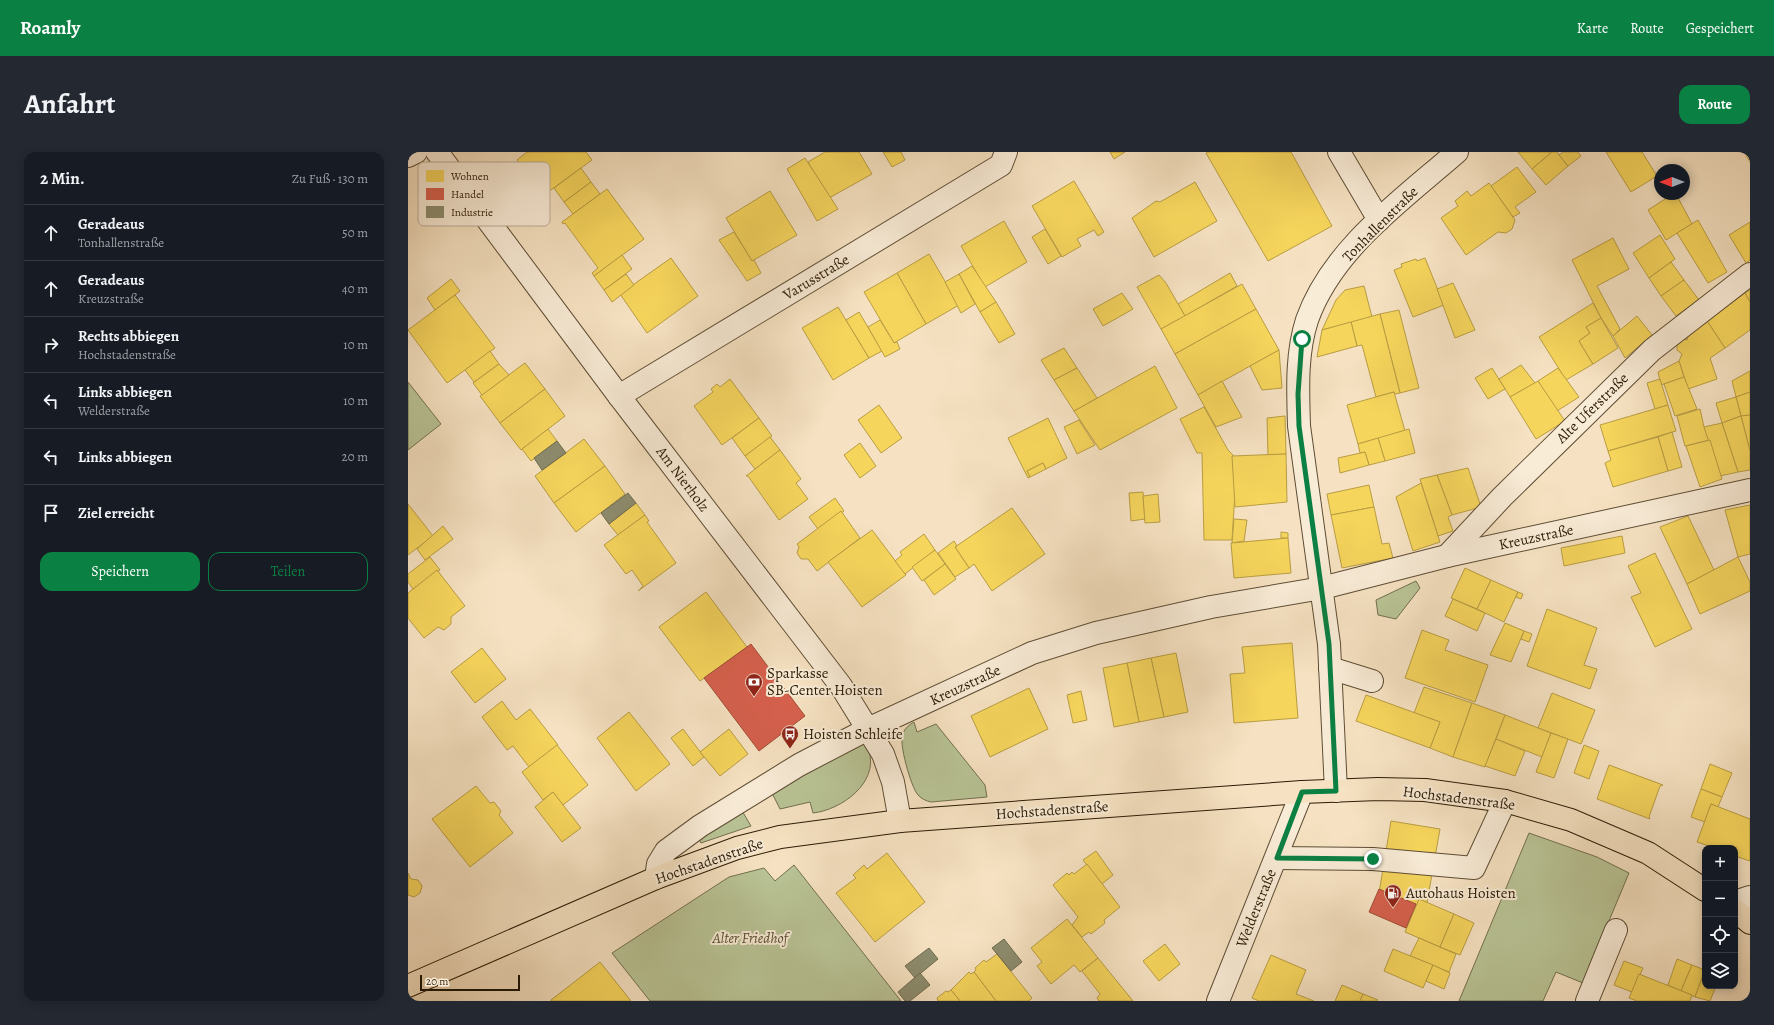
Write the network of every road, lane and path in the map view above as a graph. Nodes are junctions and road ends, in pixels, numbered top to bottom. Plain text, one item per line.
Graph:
1 (416, 152) edge
2 (437, 152) edge
3 (1006, 152) edge
4 (1339, 152) edge
5 (1457, 152) edge
6 (408, 156) edge
7 (444, 162) edge
8 (1379, 220) junction
9 (492, 226) edge
10 (1750, 274) edge
11 (619, 396) junction
12 (1750, 490) edge
13 (1447, 556) junction
14 (1322, 588) junction
15 (1330, 668) junction
16 (1372, 681) dead end
17 (868, 729) junction
18 (1336, 791) junction
19 (1302, 792) junction
20 (1505, 801) junction
21 (900, 821) junction
22 (1277, 858) junction
23 (656, 878) junction
24 (1702, 888) edge
25 (1750, 897) edge
26 (1738, 901) edge
27 (1738, 913) edge
28 (1750, 923) edge
29 (1616, 930) dead end
30 (408, 986) edge
31 (1218, 1001) edge
32 (1587, 1001) edge

1 - 6 street
2 - 7 street, Am Nierholz
3 - 11 street, Varusstraße
4 - 8 street
5 - 8 street, Tonhallenstraße
8 - 14 street, Tonhallenstraße
9 - 11 street, Am Nierholz
10 - 13 street, Alte Uferstraße
11 - 17 street, Am Nierholz
12 - 13 street, Kreuzstraße
13 - 14 street, Kreuzstraße
14 - 15 street
14 - 17 street, Kreuzstraße
15 - 16 street
15 - 18 street
17 - 21 street, Am Nierholz
17 - 23 street, Kreuzstraße
18 - 19 main road, Hochstadenstraße
18 - 20 main road, Hochstadenstraße
19 - 21 main road, Hochstadenstraße
19 - 22 street, Welderstraße
20 - 22 street
20 - 24 main road, Hochstadenstraße
21 - 23 main road, Hochstadenstraße
22 - 31 street, Welderstraße
23 - 30 main road, Hochstadenstraße
25 - 26 street
27 - 28 main road
29 - 32 street

